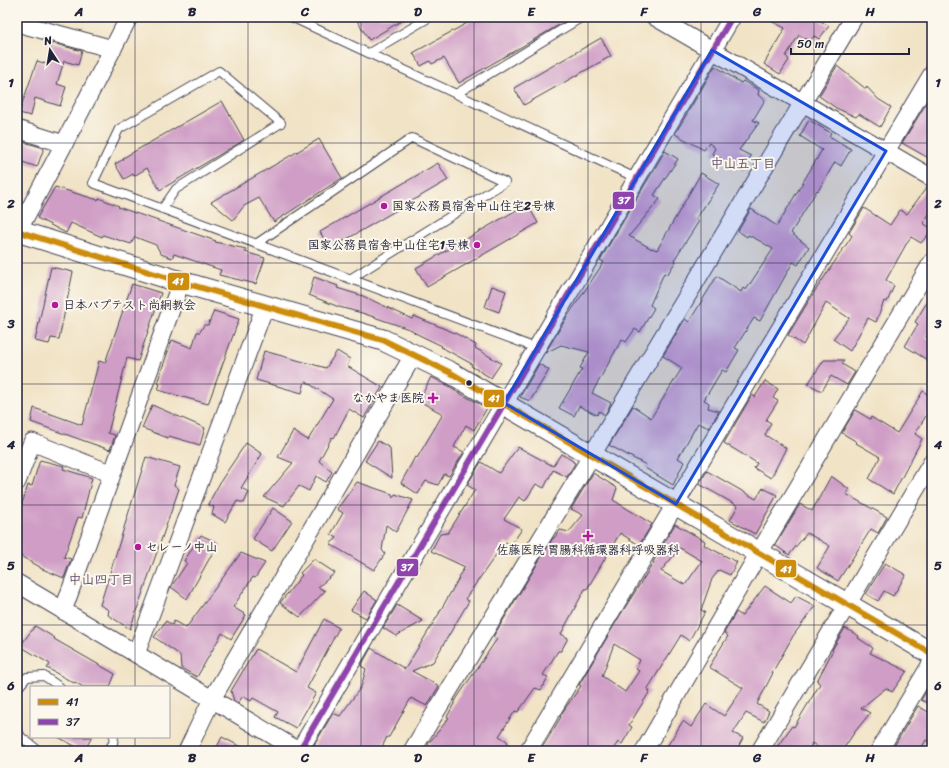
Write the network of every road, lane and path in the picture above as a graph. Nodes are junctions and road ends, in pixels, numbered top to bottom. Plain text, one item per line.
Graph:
1 (129, 17) edge
2 (291, 17) edge
3 (430, 17) edge
4 (576, 17) edge
5 (655, 17) edge
6 (732, 17) edge
7 (854, 17) edge
8 (17, 23) edge
9 (113, 49) junction
10 (712, 50) junction
11 (369, 53) junction
12 (932, 74) edge
13 (456, 94) junction
14 (802, 103) junction
15 (17, 130) edge
16 (64, 144) junction
17 (886, 151) junction
18 (636, 178) junction
19 (932, 178) edge
20 (162, 209) junction
21 (17, 231) edge
22 (256, 244) junction
23 (932, 262) edge
24 (350, 279) junction
25 (181, 282) junction
26 (265, 306) junction
27 (536, 348) junction
28 (414, 354) junction
29 (504, 403) junction
30 (592, 455) junction
31 (932, 462) edge
32 (112, 474) junction
33 (17, 482) edge
34 (676, 504) junction
35 (759, 552) junction
36 (17, 583) edge
37 (847, 604) junction
38 (63, 610) junction
39 (136, 654) junction
40 (932, 654) edge
41 (932, 662) edge
42 (59, 686) edge
43 (17, 689) edge
44 (212, 699) junction
45 (17, 730) edge
46 (114, 738) edge
47 (38, 751) edge
48 (108, 751) edge
49 (187, 751) edge
50 (299, 751) edge
51 (412, 751) edge
52 (528, 751) edge
53 (644, 751) edge
54 (760, 751) edge
55 (879, 751) edge

1 - 9 street
2 - 11 lane
3 - 11 lane
4 - 13 lane
5 - 10 street
6 - 10 street
7 - 14 street
8 - 9 street
9 - 16 street
10 - 14 street
10 - 18 street
11 - 13 lane
12 - 17 street
13 - 18 lane
14 - 17 street
14 - 30 street
15 - 16 street
16 - 21 street
17 - 19 street
17 - 34 street
18 - 27 street
20 - 20 lane
20 - 22 lane
21 - 25 street
22 - 24 lane
22 - 24 lane
23 - 35 street
24 - 27 lane
25 - 26 street
25 - 32 street
26 - 28 street
26 - 39 street
27 - 29 street
28 - 29 street
28 - 44 street
29 - 30 street
29 - 50 street
30 - 34 street
30 - 51 street
31 - 37 street
32 - 33 street
32 - 38 street
34 - 35 street
34 - 52 street
35 - 37 street
35 - 53 street
36 - 38 street
37 - 40 street
37 - 54 street
38 - 39 street
39 - 44 street
41 - 55 street
42 - 43 lane
44 - 49 street
44 - 50 street
45 - 47 lane
46 - 48 lane

